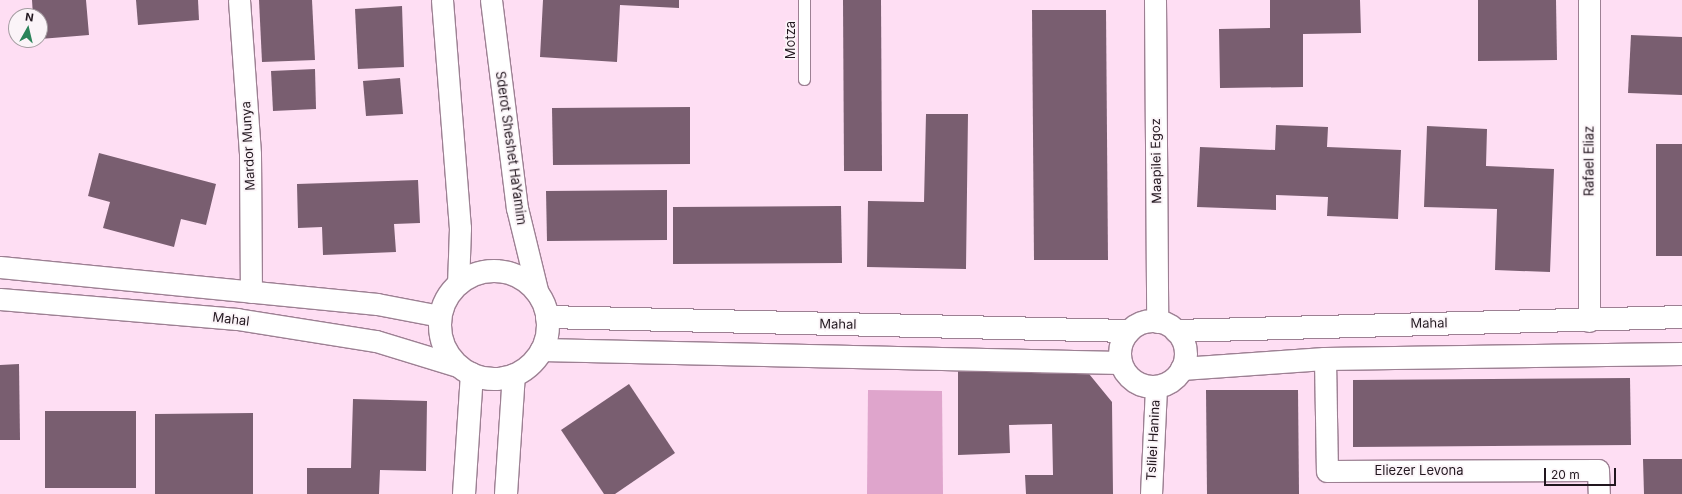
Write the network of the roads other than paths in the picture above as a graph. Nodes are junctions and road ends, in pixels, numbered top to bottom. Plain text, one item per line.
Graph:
1 (239, 0) edge
2 (442, 0) edge
3 (491, 0) edge
4 (804, 0) edge
5 (1155, 0) edge
6 (1589, 0) edge
7 (804, 79) dead end
8 (0, 267) edge
9 (458, 284) junction
10 (250, 292) junction
11 (538, 294) junction
12 (0, 299) edge
13 (440, 316) junction
14 (547, 317) junction
15 (1682, 317) edge
16 (1589, 321) junction
17 (1167, 326) junction
18 (1129, 331) junction
19 (542, 350) junction
20 (1682, 354) edge
21 (1325, 359) junction
22 (1121, 363) junction
23 (1182, 369) junction
24 (465, 370) junction
25 (514, 375) junction
26 (1156, 387) junction
27 (464, 494) edge
28 (506, 494) edge
29 (1151, 494) edge
30 (1599, 494) edge

1 - 10 street, Mardor Munya
2 - 9 street
3 - 11 street, Sderot Sheshet HaYamim
4 - 7 lane, Motza
5 - 17 street, Maapilei Egoz
6 - 16 street, Rafael Eliaz
8 - 10 street
9 - 11 street
9 - 13 street
10 - 13 street
11 - 14 street
12 - 24 street, Mahal
13 - 24 street
14 - 18 street, Mahal
14 - 19 street
15 - 16 street, Mahal
16 - 17 street, Mahal
17 - 18 street
17 - 23 street
18 - 22 street
19 - 22 street
19 - 25 street
20 - 21 street
21 - 23 street
21 - 30 street, Eliezer Levona
22 - 26 street
23 - 26 street
24 - 25 street
24 - 27 street
25 - 28 street
26 - 29 street, Tslilei Hanina

